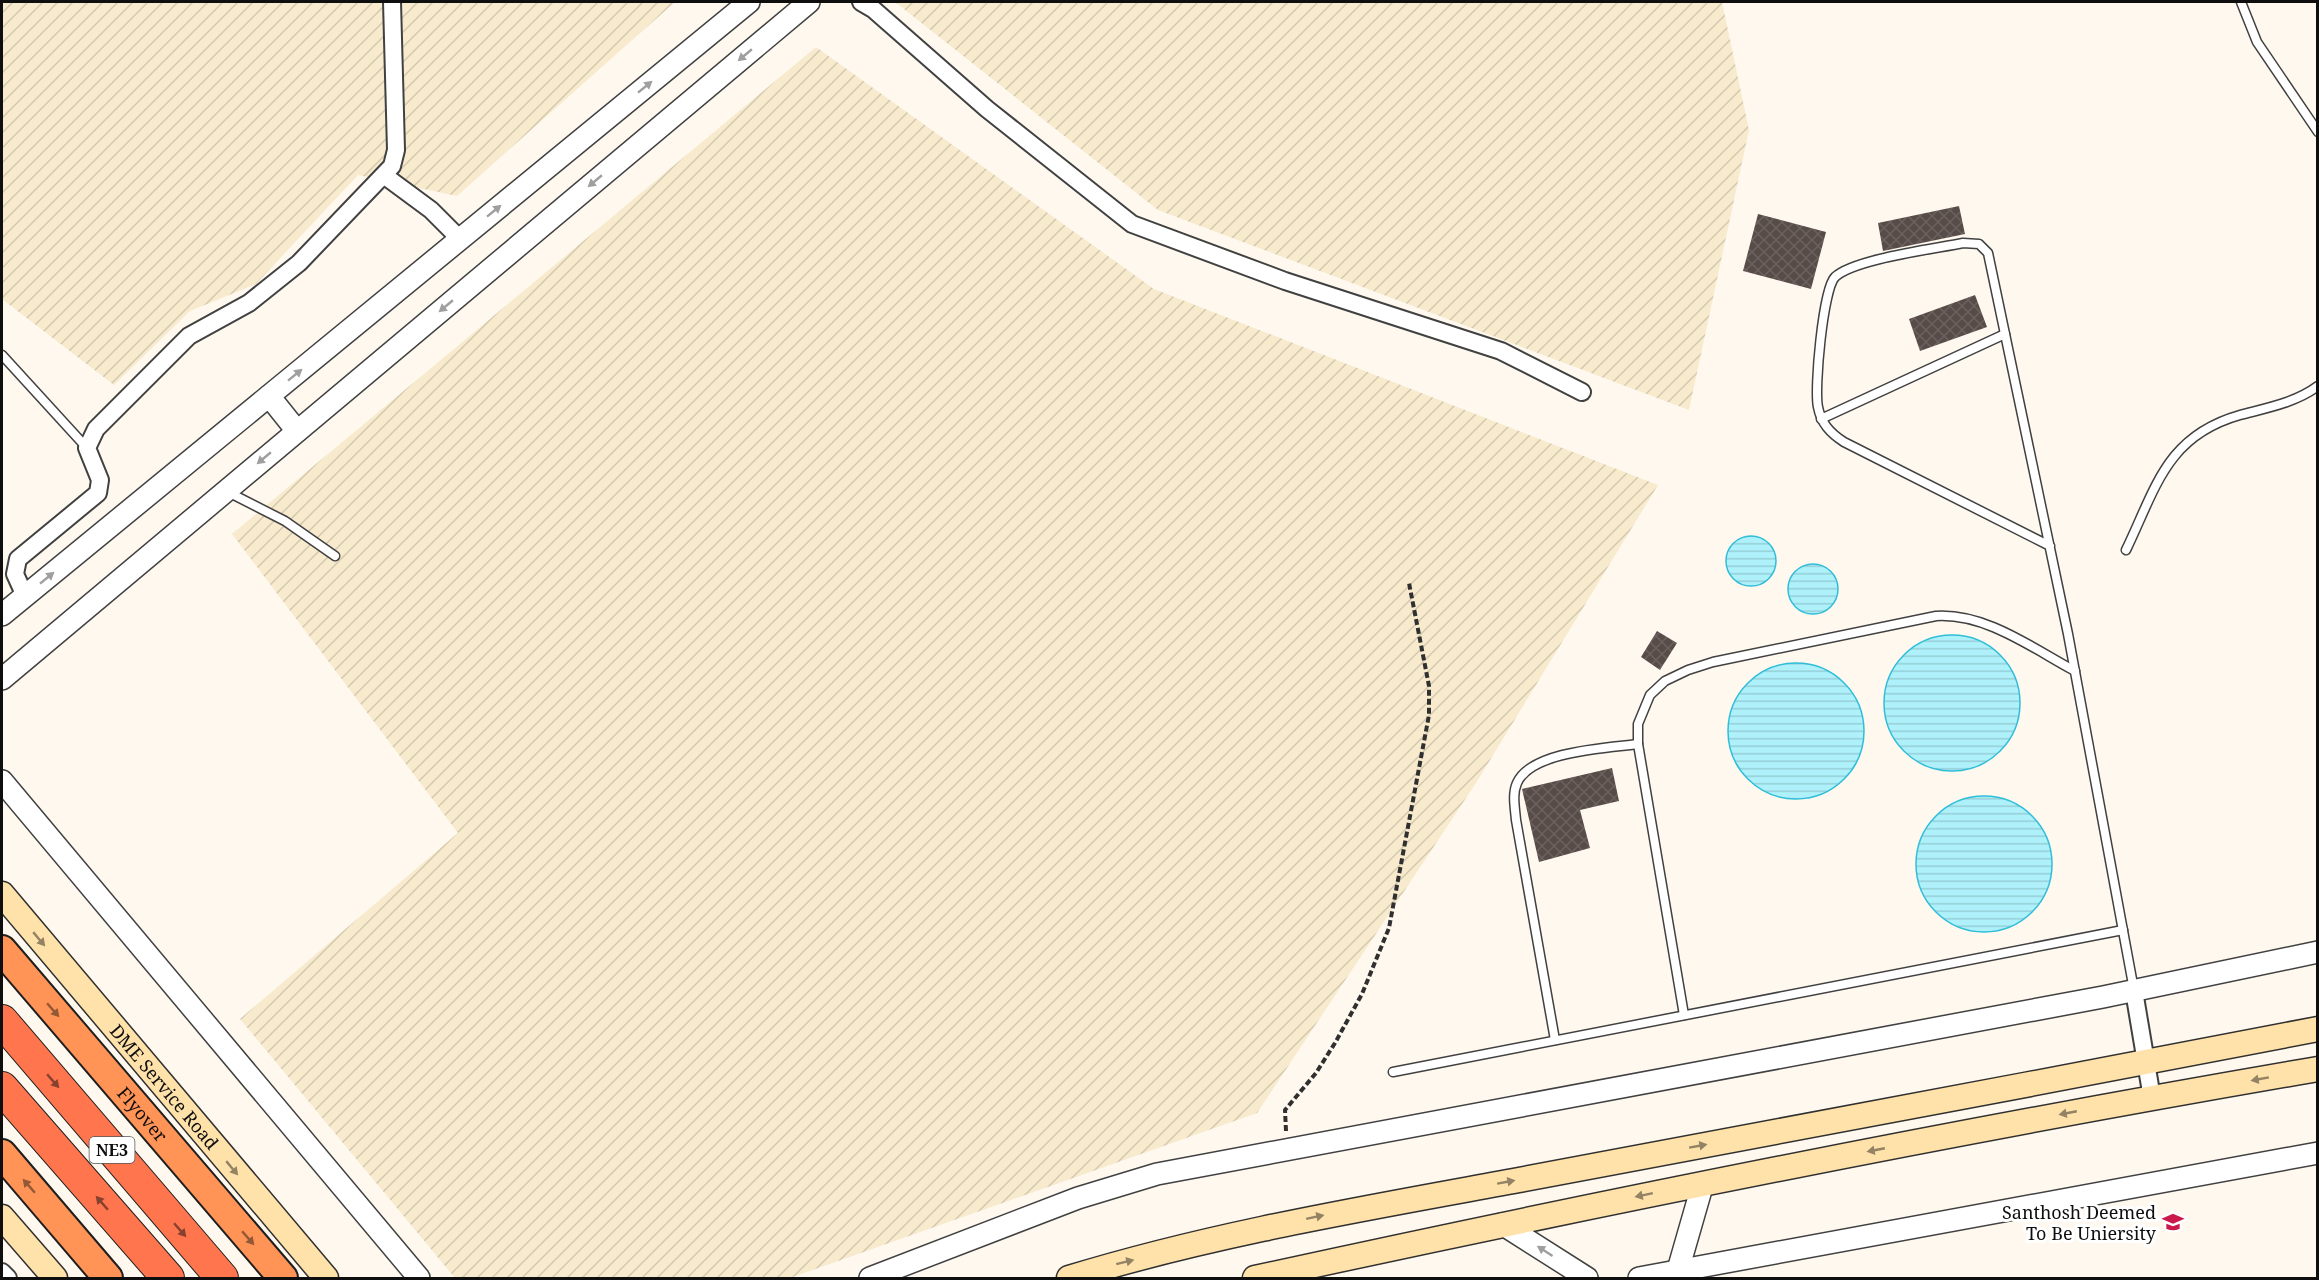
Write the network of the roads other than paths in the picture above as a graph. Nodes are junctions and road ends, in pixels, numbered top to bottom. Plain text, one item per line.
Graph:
1 (393, 2) edge
2 (749, 2) edge
3 (861, 2) edge
4 (2241, 2) edge
5 (800, 9) edge
6 (2318, 132) edge
7 (385, 176) junction
8 (460, 239) junction
9 (2005, 334) junction
10 (2, 355) edge
11 (2318, 386) edge
12 (1581, 392) dead end
13 (269, 396) junction
14 (1821, 419) junction
15 (297, 431) junction
16 (87, 448) junction
17 (226, 491) junction
18 (2050, 546) junction
19 (2126, 550) dead end
20 (335, 556) dead end
21 (25, 596) junction
22 (2, 615) edge
23 (2075, 671) junction
24 (2, 679) edge
25 (1638, 744) junction
26 (2, 781) edge
27 (2, 894) edge
28 (2123, 930) junction
29 (2, 950) edge
30 (2318, 952) edge
31 (2134, 991) junction
32 (1684, 1015) junction
33 (2, 1021) edge
34 (2318, 1029) edge
35 (1555, 1040) junction
36 (2146, 1062) junction
37 (2318, 1069) edge
38 (1394, 1072) dead end
39 (2, 1088) edge
40 (2152, 1098) junction
41 (2318, 1153) edge
42 (2, 1154) edge
43 (1703, 1183) junction
44 (2, 1217) edge
45 (1502, 1224) junction
46 (2, 1272) edge
47 (1678, 1274) edge
48 (1081, 1277) edge
49 (8, 1278) edge
50 (55, 1278) edge
51 (108, 1278) edge
52 (168, 1278) edge
53 (222, 1278) edge
54 (283, 1278) edge
55 (326, 1278) edge
56 (419, 1278) edge
57 (870, 1278) edge
58 (1255, 1278) edge
59 (1587, 1278) edge
60 (1639, 1278) edge

1 - 7 street
8 -> 2 street
3 - 12 street
4 - 6 lane
5 -> 15 street
7 - 8 street
7 - 16 street
13 -> 8 street
9 - 14 lane
9 - 14 lane
9 - 18 lane
10 - 16 lane
11 - 19 lane
13 - 15 street
21 -> 13 street
14 - 18 lane
15 -> 17 street
16 - 21 street
17 - 20 lane
17 - 24 street
18 - 23 lane
21 - 22 street
23 - 25 lane
23 - 28 lane
25 - 32 lane
25 - 35 lane
26 - 56 street
27 -> 55 main road, DME Service Road
28 - 31 lane
28 - 32 lane
29 -> 54 highway, Flyover
30 - 31 street
31 - 36 street
31 - 57 street
32 - 35 lane
33 -> 53 highway, NE3
34 - 36 main road
35 - 38 lane
36 - 40 street
48 -> 36 main road
37 -> 40 main road
52 -> 39 highway, NE3
40 -> 43 main road
41 - 47 street
51 -> 42 highway
43 -> 45 main road
43 - 47 street
44 - 50 main road
45 - 58 main road
59 -> 45 street
46 - 49 street
47 - 60 street

